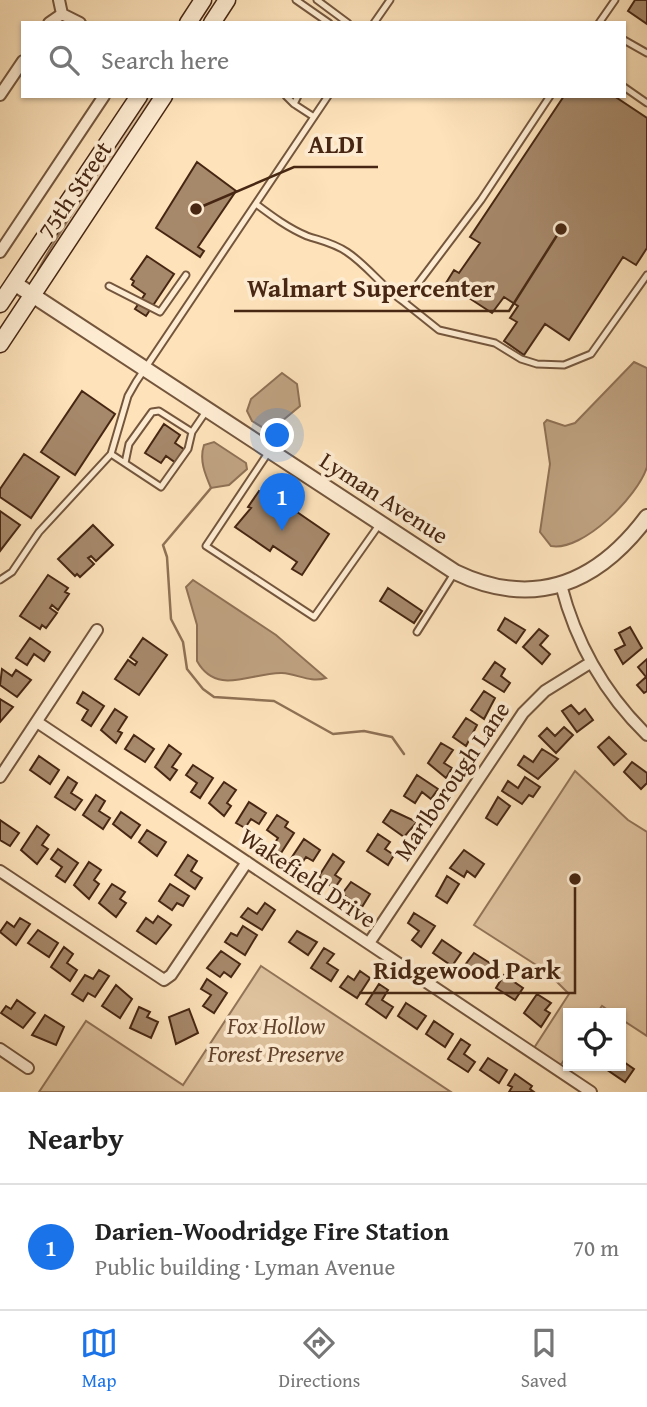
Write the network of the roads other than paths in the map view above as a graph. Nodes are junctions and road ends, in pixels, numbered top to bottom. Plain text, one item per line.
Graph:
1 (59, 0) edge
2 (203, 0) edge
3 (227, 0) edge
4 (296, 0) edge
5 (317, 0) edge
6 (390, 0) edge
7 (615, 0) edge
8 (62, 14) junction
9 (52, 21) edge
10 (76, 21) edge
11 (189, 21) edge
12 (213, 21) edge
13 (327, 21) edge
14 (345, 21) edge
15 (375, 21) edge
16 (600, 21) edge
17 (626, 41) edge
18 (647, 53) edge
19 (21, 64) edge
20 (626, 88) edge
21 (1, 93) edge
22 (103, 98) edge
23 (138, 98) edge
24 (163, 98) edge
25 (288, 98) edge
26 (297, 98) edge
27 (327, 98) edge
28 (549, 98) edge
29 (647, 103) edge
30 (293, 104) junction
31 (314, 117) junction
32 (256, 204) junction
33 (0, 253) edge
34 (186, 275) dead end
35 (647, 275) edge
36 (14, 283) junction
37 (109, 286) dead end
38 (32, 295) junction
39 (404, 302) junction
40 (0, 304) edge
41 (0, 344) edge
42 (145, 368) junction
43 (207, 409) junction
44 (192, 432) junction
45 (270, 450) junction
46 (111, 454) junction
47 (125, 463) junction
48 (647, 517) edge
49 (380, 523) junction
50 (455, 572) junction
51 (0, 580) edge
52 (561, 585) junction
53 (97, 630) dead end
54 (417, 632) dead end
55 (590, 663) junction
56 (37, 722) junction
57 (647, 735) edge
58 (0, 777) edge
59 (247, 862) junction
60 (0, 871) edge
61 (369, 943) junction
62 (0, 1049) edge
63 (28, 1068) dead end
64 (591, 1092) edge

1 - 8 street
2 - 11 main road
3 - 12 main road
4 - 13 lane
5 - 14 lane
6 - 15 lane
7 - 16 lane
8 - 9 street
8 - 10 street
17 - 18 lane
19 - 21 street
20 - 29 lane
22 - 33 street
23 - 36 main road, 75th Street
24 - 38 main road, 75th Street
25 - 30 lane
26 - 30 lane
27 - 31 lane
28 - 39 lane
30 - 31 lane
31 - 32 lane
32 - 39 lane
32 - 42 lane
34 - 37 lane
35 - 39 lane
36 - 38 street, Lyman Avenue
36 - 40 main road, 75th Street
38 - 41 main road, 75th Street
38 - 42 street, Lyman Avenue
42 - 43 street, Lyman Avenue
42 - 46 lane
43 - 44 lane
43 - 45 street, Lyman Avenue
44 - 47 lane
44 - 47 lane
45 - 49 street, Lyman Avenue
45 - 49 lane
46 - 47 lane
46 - 51 lane
48 - 52 street
49 - 50 street, Lyman Avenue
50 - 52 street, Lyman Avenue
50 - 54 lane
52 - 55 street
53 - 56 street
55 - 57 street
55 - 61 street, Marlborough Lane
56 - 58 street
56 - 59 street, Wakefield Drive
59 - 60 street
59 - 61 street, Wakefield Drive
61 - 64 street, Wakefield Drive
62 - 63 street

